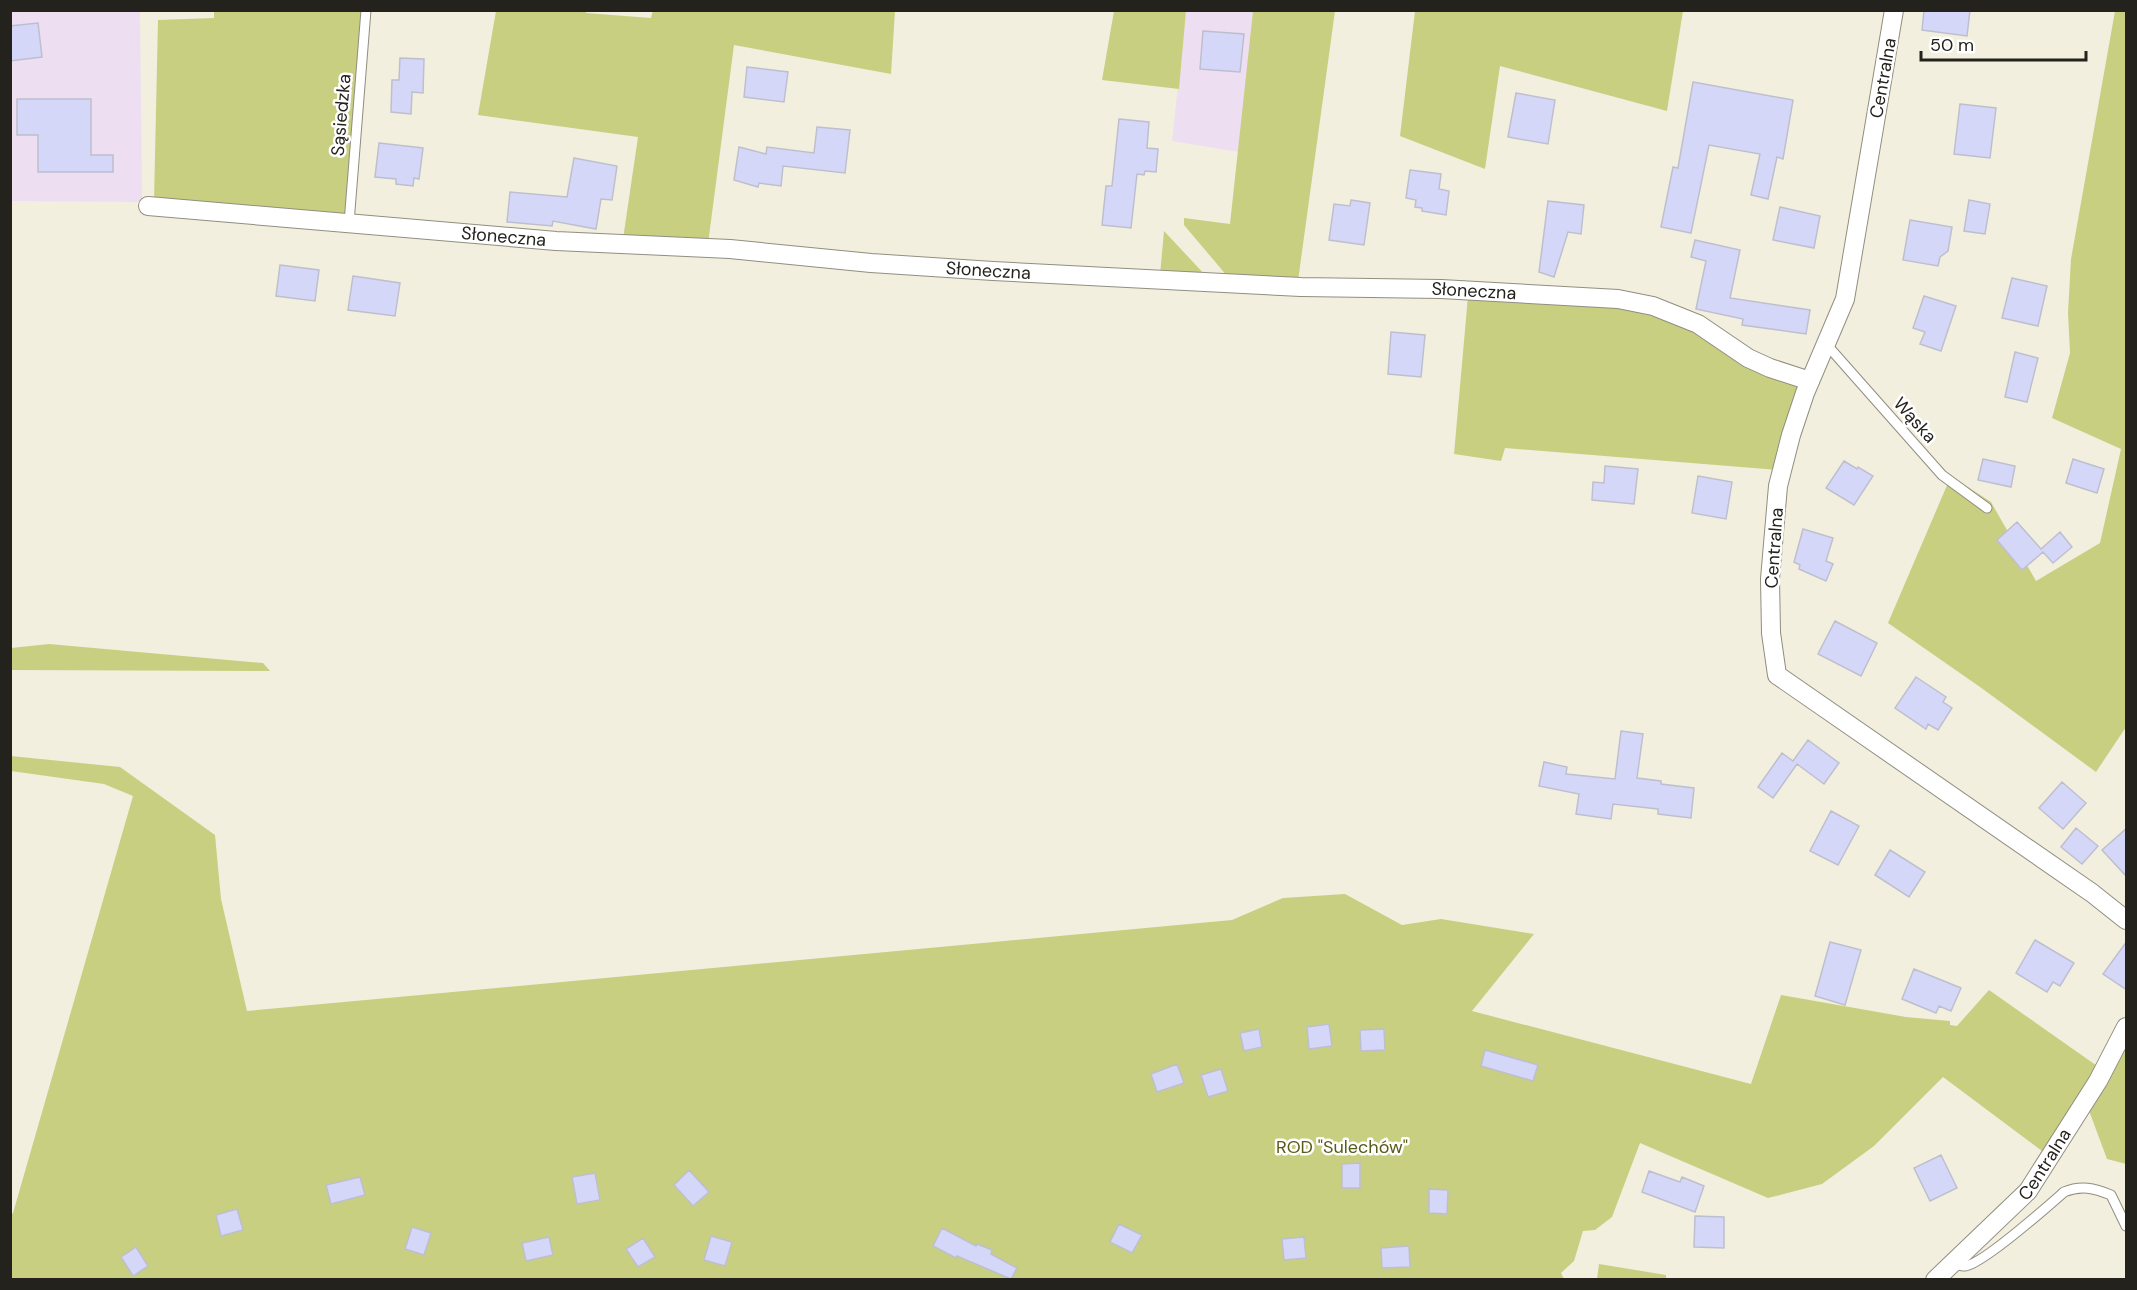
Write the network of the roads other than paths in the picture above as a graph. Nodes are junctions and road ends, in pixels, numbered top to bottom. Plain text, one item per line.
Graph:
1 (366, 10) edge
2 (1894, 10) edge
3 (148, 206) dead end
4 (349, 223) junction
5 (1827, 345) junction
6 (1810, 381) junction
7 (1987, 508) dead end
8 (2127, 920) edge
9 (2127, 1027) edge
10 (2127, 1226) edge
11 (1951, 1263) junction
12 (1935, 1280) edge

1 - 4 lane, Sąsiedzka
2 - 5 street, Centralna
3 - 4 street, Słoneczna
4 - 6 street, Słoneczna
5 - 6 street, Centralna
5 - 7 lane, Wąska
6 - 8 street, Centralna
9 - 11 street, Centralna
10 - 11 lane
11 - 12 street, Centralna

